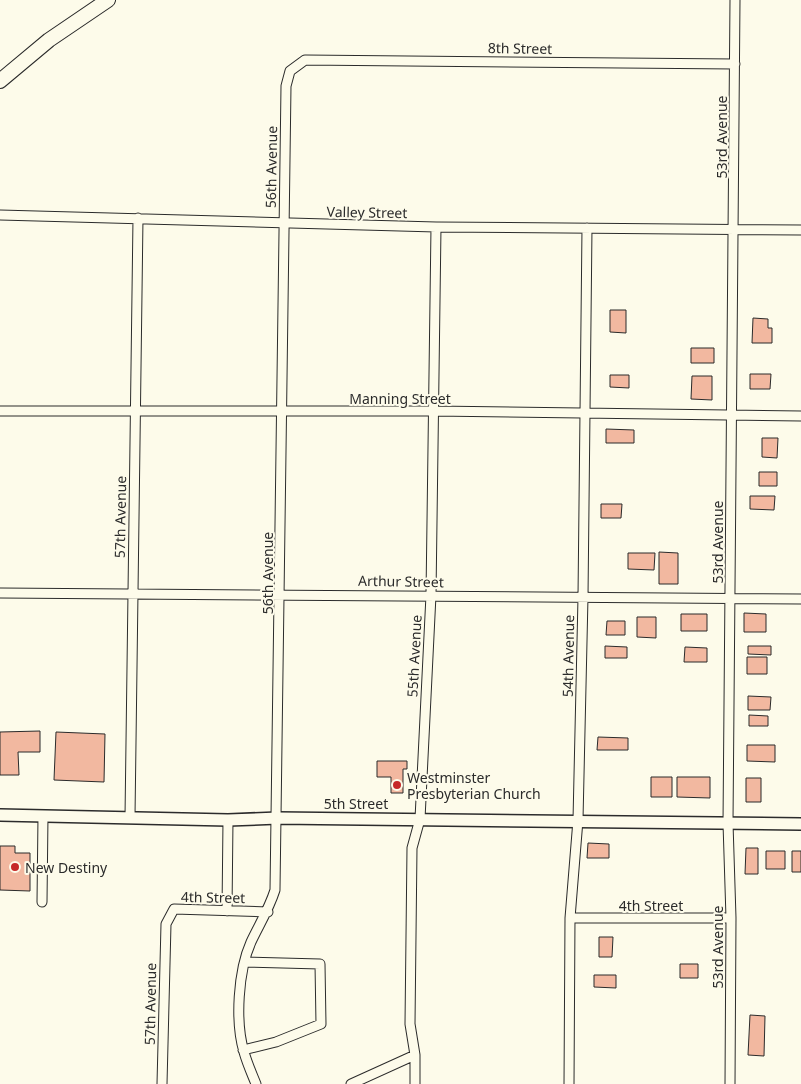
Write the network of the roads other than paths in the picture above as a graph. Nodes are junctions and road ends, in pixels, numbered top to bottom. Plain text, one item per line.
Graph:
1 (108, 0) edge
2 (735, 0) edge
3 (305, 60) joint
4 (735, 64) junction
5 (0, 80) edge
6 (0, 215) edge
7 (138, 218) junction
8 (284, 224) junction
9 (436, 227) junction
10 (587, 228) junction
11 (734, 229) junction
12 (801, 230) edge
13 (0, 411) edge
14 (434, 411) junction
15 (135, 413) junction
16 (282, 413) junction
17 (584, 413) junction
18 (732, 414) junction
19 (801, 416) edge
20 (0, 593) edge
21 (133, 593) junction
22 (280, 594) junction
23 (431, 596) junction
24 (583, 597) junction
25 (731, 599) junction
26 (801, 599) edge
27 (0, 815) edge
28 (43, 816) junction
29 (130, 817) junction
30 (278, 818) junction
31 (420, 819) junction
32 (228, 820) junction
33 (578, 820) junction
34 (728, 823) junction
35 (801, 824) edge
36 (42, 902) dead end
37 (226, 911) junction
38 (268, 912) junction
39 (570, 918) junction
40 (731, 918) junction
41 (166, 924) joint
42 (245, 962) junction
43 (243, 1050) junction
44 (415, 1055) junction
45 (162, 1084) edge
46 (256, 1084) edge
47 (351, 1084) edge
48 (415, 1084) edge
49 (569, 1084) edge
50 (730, 1084) edge

1 - 5 main road
2 - 4 street, 53rd Avenue
3 - 4 street, 8th Street
3 - 8 street, 56th Avenue
4 - 11 street, 53rd Avenue
6 - 7 street, Valley Street
7 - 8 street, Valley Street
7 - 15 street, 57th Avenue
8 - 9 street, Valley Street
8 - 16 street, 56th Avenue
9 - 10 street, Valley Street
9 - 14 street, 55th Avenue
10 - 11 street, Valley Street
10 - 17 street, 54th Avenue
11 - 12 street, Valley Street
11 - 18 street, 53rd Avenue
13 - 15 street, Manning Street
14 - 16 street, Manning Street
14 - 17 street, Manning Street
14 - 23 street, 55th Avenue
15 - 16 street, Manning Street
15 - 21 street, 57th Avenue
16 - 22 street, 56th Avenue
17 - 18 street, Manning Street
17 - 24 street, 54th Avenue
18 - 19 street, Manning Street
18 - 25 street, 53rd Avenue
20 - 21 street, Arthur Street
21 - 22 street, Arthur Street
21 - 29 street, 57th Avenue
22 - 23 street, Arthur Street
22 - 30 street, 56th Avenue
23 - 24 street, Arthur Street
23 - 31 street, 55th Avenue
24 - 25 street, Arthur Street
24 - 33 street, 54th Avenue
25 - 26 street, Arthur Street
25 - 34 street, 53rd Avenue
27 - 28 street, 5th Street
28 - 29 street, 5th Street
28 - 36 street
29 - 32 street, 5th Street
30 - 31 street, 5th Street
30 - 32 street, 5th Street
30 - 38 street, 56th Avenue
31 - 33 street, 5th Street
31 - 44 street, 55th Avenue
32 - 37 street
33 - 34 street, 5th Street
33 - 39 street, 54th Avenue
34 - 35 street, 5th Street
34 - 40 street, 53rd Avenue
37 - 38 street, 4th Street
37 - 41 street, 4th Street
38 - 42 street, 56th Avenue
39 - 40 street, 4th Street
39 - 49 street, 54th Avenue
40 - 50 street, 53rd Avenue
41 - 45 street, 57th Avenue
42 - 43 street, 56th Avenue
42 - 43 street
43 - 46 street, 56th Avenue
44 - 47 street
44 - 48 street, 55th Avenue

